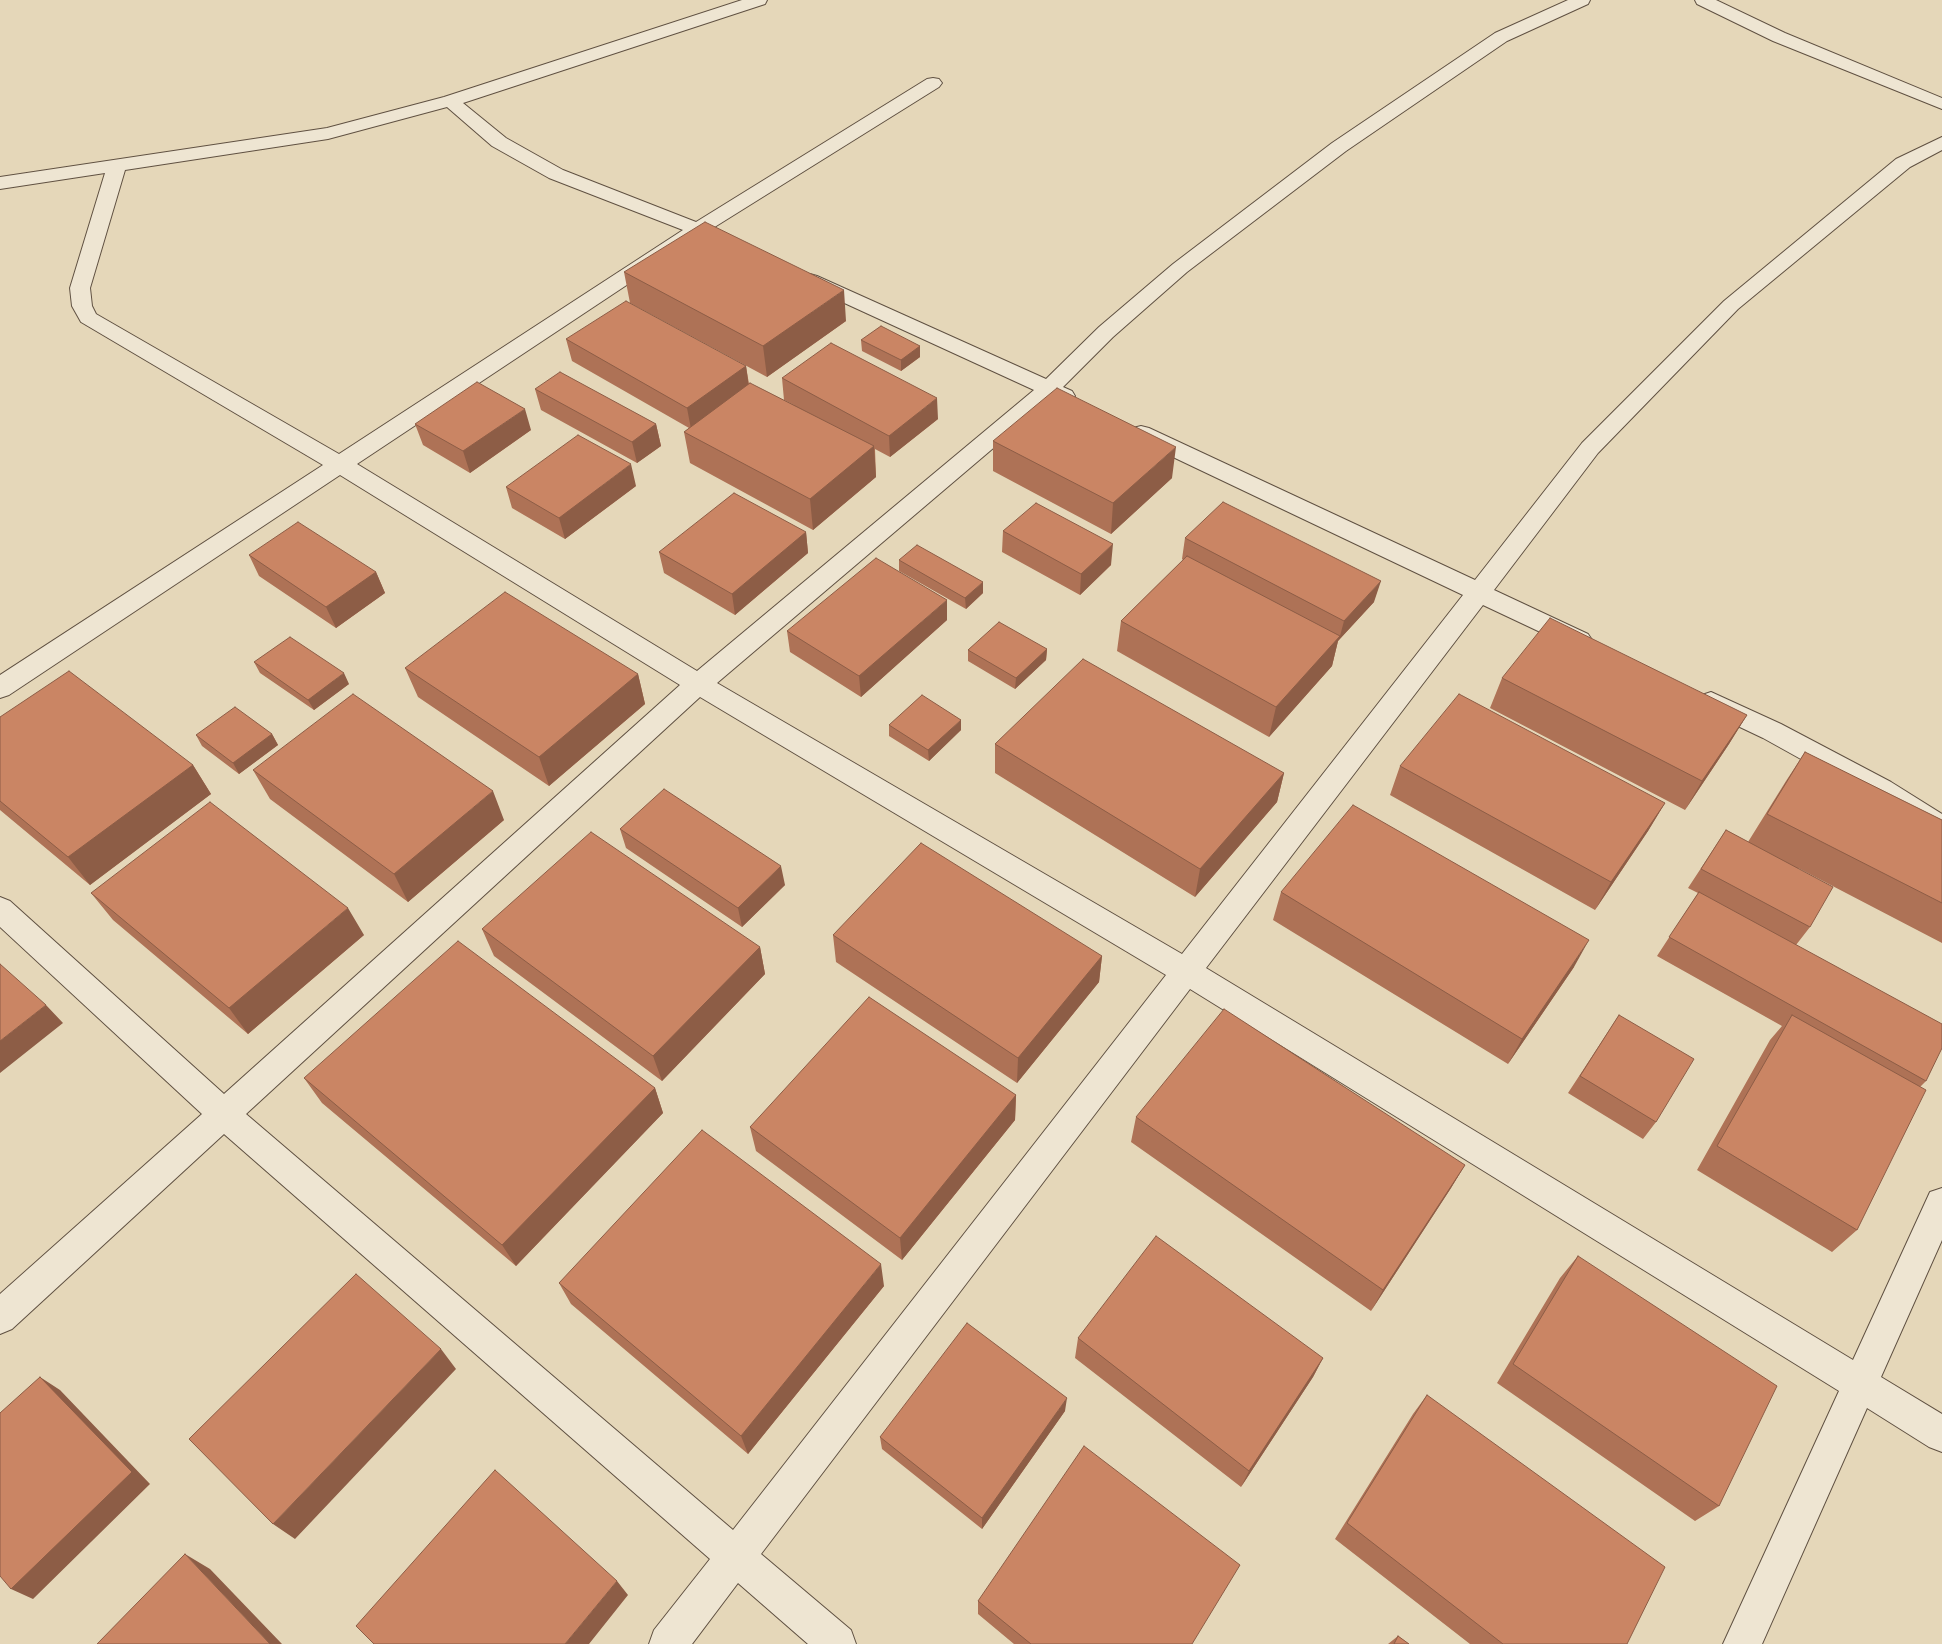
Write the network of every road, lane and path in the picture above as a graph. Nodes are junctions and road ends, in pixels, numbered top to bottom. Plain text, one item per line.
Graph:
1 (759, 0) edge
2 (1582, 0) edge
3 (1703, 0) edge
4 (933, 83) dead end
5 (450, 101) junction
6 (1942, 104) edge
7 (1942, 143) edge
8 (117, 166) junction
9 (0, 183) edge
10 (698, 229) junction
11 (743, 250) edge
12 (797, 274) edge
13 (1049, 389) junction
14 (1085, 406) edge
15 (1120, 423) edge
16 (341, 465) junction
17 (1478, 593) junction
18 (1603, 652) edge
19 (698, 684) junction
20 (0, 688) edge
21 (1692, 694) edge
22 (1942, 828) edge
23 (0, 909) edge
24 (1186, 972) junction
25 (224, 1114) junction
26 (1942, 1203) edge
27 (0, 1316) edge
28 (1859, 1383) junction
29 (1942, 1434) edge
30 (736, 1556) junction
31 (668, 1644) edge
32 (838, 1644) edge
33 (1742, 1644) edge

1 - 5 street
2 - 13 street
3 - 6 street
4 - 10 street
5 - 8 street
5 - 10 street
7 - 17 street
8 - 9 street
8 - 16 street
10 - 11 street
10 - 16 street
12 - 13 street
13 - 14 street
13 - 19 street
15 - 17 street
16 - 19 street
16 - 20 street
17 - 18 street
17 - 24 street
19 - 24 street
19 - 25 street
21 - 22 street
23 - 25 street
24 - 28 street
24 - 30 street
25 - 27 street
25 - 30 street
26 - 28 street
28 - 29 street
28 - 33 street
30 - 31 street
30 - 32 street

